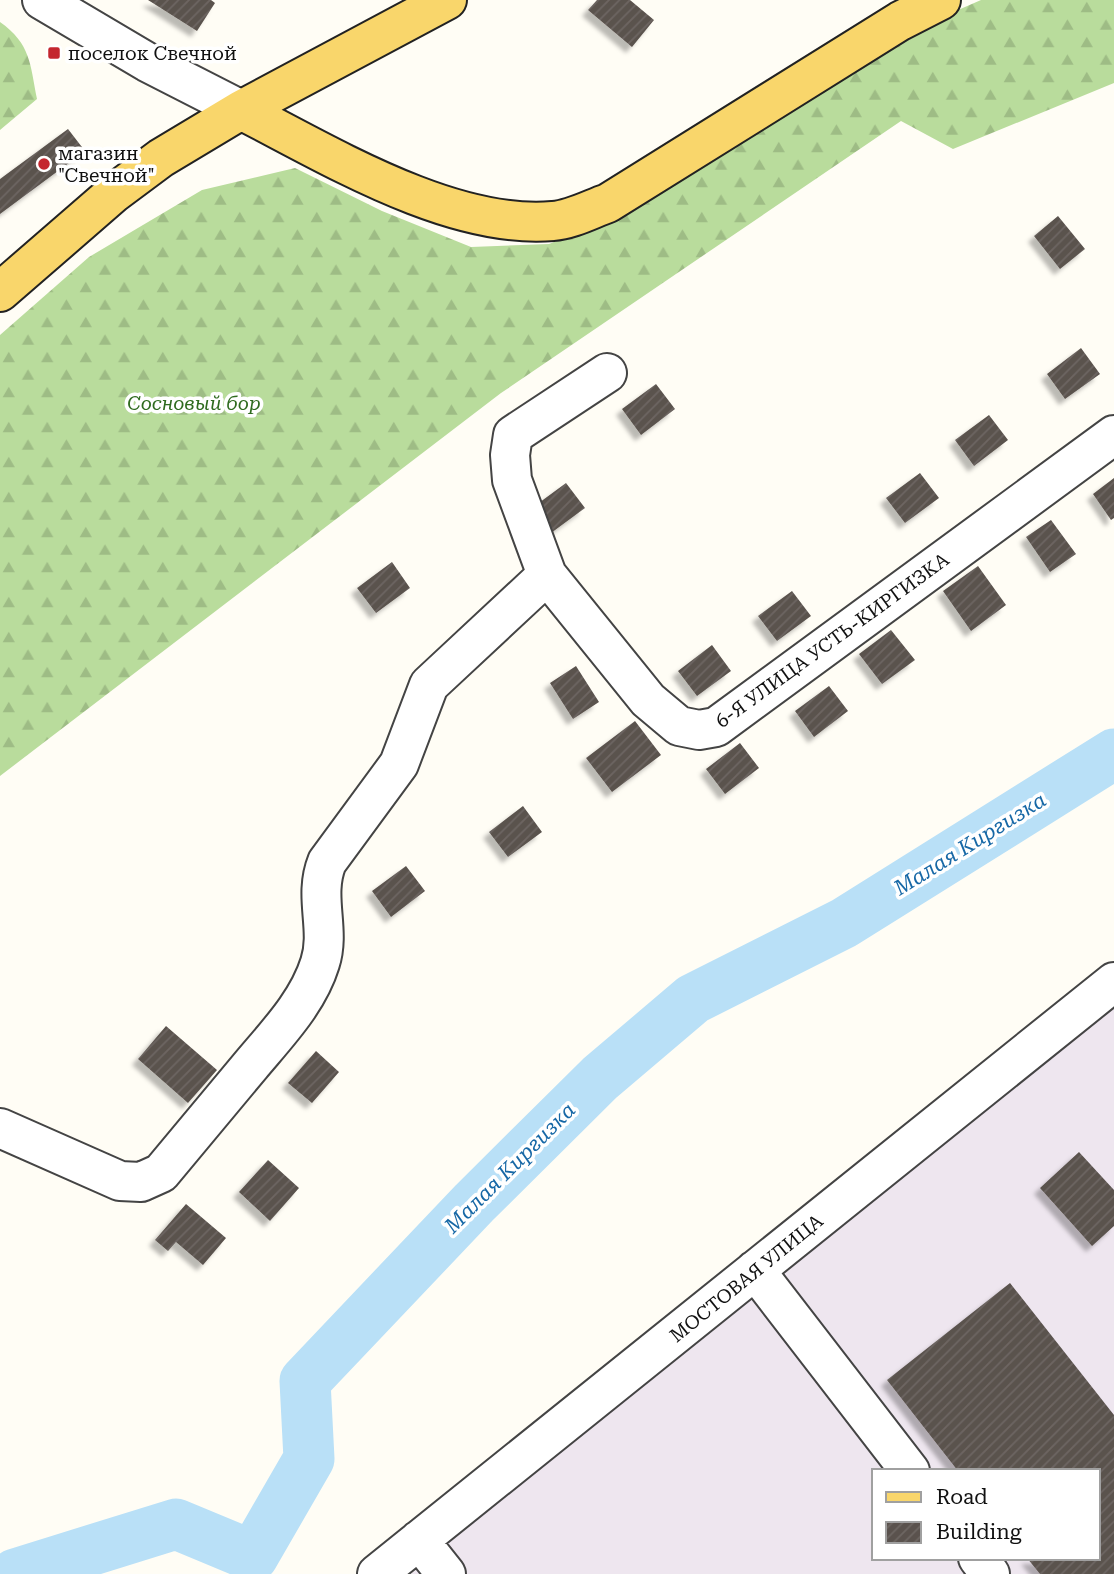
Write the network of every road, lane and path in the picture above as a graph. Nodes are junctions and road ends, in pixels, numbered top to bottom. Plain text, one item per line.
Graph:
1 (42, 0) edge
2 (447, 0) edge
3 (941, 0) edge
4 (241, 110) junction
5 (0, 292) edge
6 (607, 373) dead end
7 (1114, 435) edge
8 (547, 575) junction
9 (1114, 982) edge
10 (0, 1128) edge
11 (755, 1270) junction
12 (908, 1469) edge
13 (419, 1540) junction
14 (377, 1574) edge
15 (446, 1574) edge

1 - 4 street
2 - 4 main road
3 - 4 main road
4 - 5 main road
6 - 8 street, 6-Я УЛИЦА УСТЬ-КИРГИЗКА
7 - 8 street, 6-Я УЛИЦА УСТЬ-КИРГИЗКА
8 - 10 street
9 - 11 street, МОСТОВАЯ УЛИЦА
11 - 12 street
11 - 13 street, МОСТОВАЯ УЛИЦА
13 - 14 street, МОСТОВАЯ УЛИЦА
13 - 15 street

